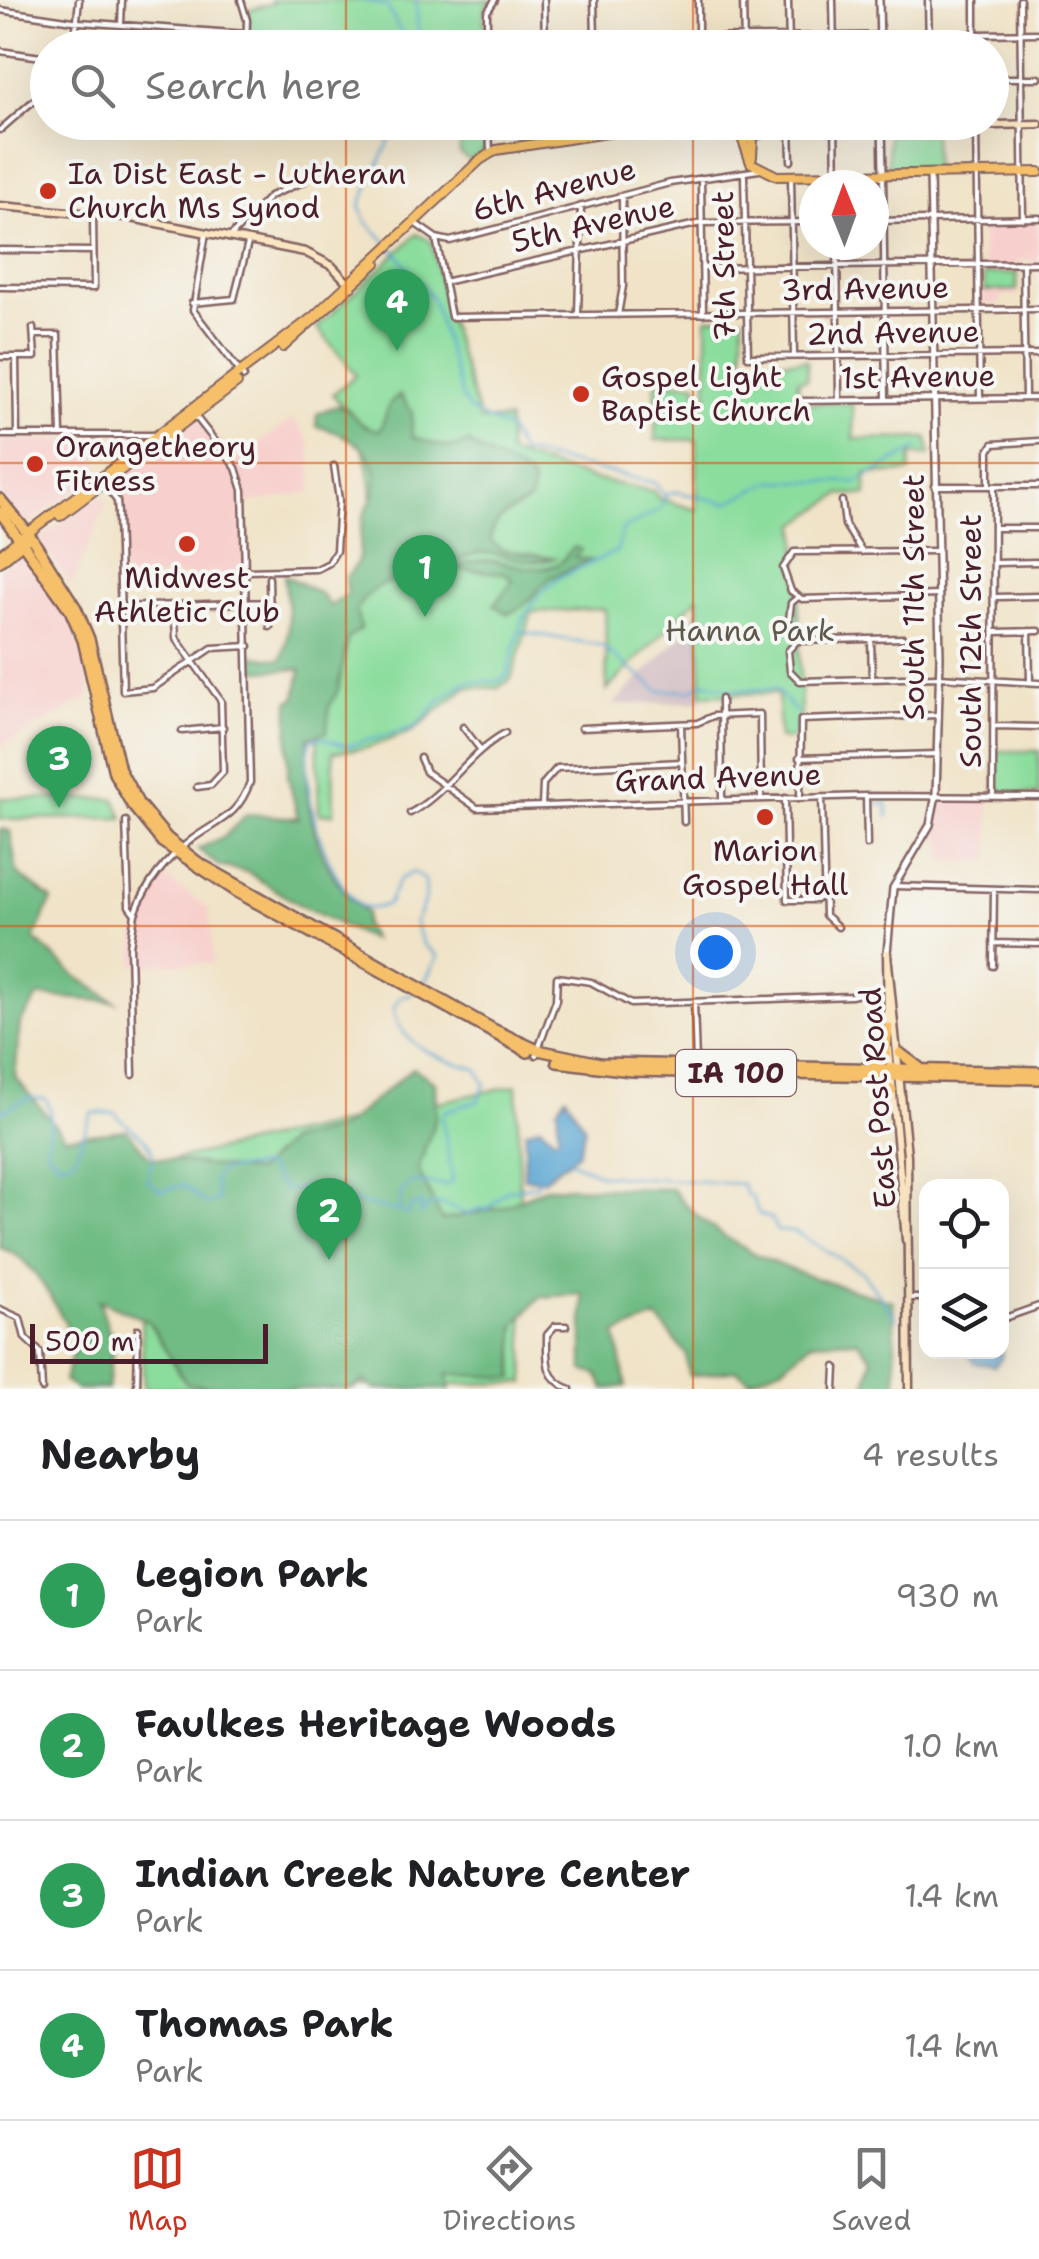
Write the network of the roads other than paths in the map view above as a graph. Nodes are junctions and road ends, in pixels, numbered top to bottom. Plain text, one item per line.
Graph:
1 (79, 0) edge
2 (122, 0) edge
3 (240, 0) edge
4 (495, 0) edge
5 (544, 0) edge
6 (594, 0) edge
7 (698, 0) edge
8 (743, 0) edge
9 (788, 0) edge
10 (833, 0) edge
11 (879, 0) edge
12 (928, 0) edge
13 (975, 0) edge
14 (1020, 0) edge
15 (0, 10) edge
16 (78, 21) junction
17 (121, 25) junction
18 (77, 30) edge
19 (191, 30) edge
20 (246, 30) edge
21 (487, 30) edge
22 (545, 30) edge
23 (596, 30) edge
24 (698, 30) edge
25 (744, 30) edge
26 (789, 30) edge
27 (834, 30) edge
28 (880, 30) edge
29 (928, 30) edge
30 (975, 30) edge
31 (1009, 33) edge
32 (1020, 33) junction
33 (1039, 33) edge
34 (0, 51) edge
35 (30, 55) edge
36 (1009, 78) edge
37 (1021, 78) junction
38 (1039, 78) edge
39 (30, 104) edge
40 (1009, 124) edge
41 (1022, 124) junction
42 (1039, 124) edge
43 (0, 130) edge
44 (490, 140) edge
45 (558, 140) edge
46 (743, 140) edge
47 (754, 140) edge
48 (790, 140) edge
49 (835, 140) edge
50 (882, 140) edge
51 (976, 140) edge
52 (550, 141) joint
53 (490, 153) junction
54 (790, 161) dead end
55 (756, 166) junction
56 (836, 170) edge
57 (883, 170) edge
58 (1022, 172) junction
59 (1039, 172) edge
60 (977, 173) junction
61 (889, 174) edge
62 (930, 174) junction
63 (744, 175) junction
64 (791, 176) junction
65 (700, 177) junction
66 (799, 177) edge
67 (304, 181) dead end
68 (622, 194) junction
69 (580, 204) junction
70 (0, 206) edge
71 (92, 214) junction
72 (1039, 218) edge
73 (1023, 219) junction
74 (931, 220) junction
75 (978, 220) junction
76 (889, 221) edge
77 (746, 222) junction
78 (792, 222) junction
79 (799, 222) edge
80 (701, 223) junction
81 (416, 224) junction
82 (206, 233) junction
83 (229, 238) junction
84 (436, 238) junction
85 (623, 240) junction
86 (248, 242) junction
87 (0, 250) edge
88 (582, 250) junction
89 (93, 251) junction
90 (837, 260) edge
91 (884, 260) edge
92 (1039, 263) edge
93 (978, 264) junction
94 (1024, 264) junction
95 (932, 265) junction
96 (837, 266) junction
97 (884, 266) junction
98 (747, 267) junction
99 (792, 267) junction
100 (702, 268) junction
101 (444, 282) junction
102 (351, 286) junction
103 (0, 287) edge
104 (192, 303) junction
105 (1039, 308) edge
106 (979, 309) junction
107 (1024, 309) junction
108 (932, 310) junction
109 (884, 311) junction
110 (793, 312) junction
111 (838, 312) junction
112 (747, 313) junction
113 (703, 314) junction
114 (578, 315) junction
115 (618, 315) junction
116 (1024, 354) junction
117 (1039, 354) edge
118 (980, 355) junction
119 (794, 356) junction
120 (839, 356) junction
121 (885, 356) junction
122 (934, 356) junction
123 (0, 357) edge
124 (16, 357) junction
125 (748, 358) joint
126 (243, 375) junction
127 (980, 398) junction
128 (1025, 398) junction
129 (1039, 398) edge
130 (934, 399) junction
131 (839, 400) junction
132 (886, 400) junction
133 (798, 401) dead end
134 (194, 414) junction
135 (0, 434) edge
136 (18, 434) junction
137 (60, 434) junction
138 (158, 440) junction
139 (1039, 442) edge
140 (334, 466) dead end
141 (103, 482) junction
142 (936, 486) junction
143 (992, 486) junction
144 (1039, 486) edge
145 (0, 500) edge
146 (842, 501) dead end
147 (0, 512) edge
148 (995, 528) junction
149 (1039, 528) edge
150 (26, 538) junction
151 (937, 551) junction
152 (862, 552) junction
153 (0, 554) edge
154 (0, 562) edge
155 (1039, 562) edge
156 (996, 563) junction
157 (247, 570) junction
158 (269, 578) dead end
159 (939, 595) junction
160 (1039, 596) edge
161 (996, 597) junction
162 (797, 598) junction
163 (248, 602) junction
164 (270, 602) junction
165 (174, 605) junction
166 (120, 607) junction
167 (270, 627) dead end
168 (1030, 631) junction
169 (1039, 631) edge
170 (996, 632) junction
171 (903, 638) dead end
172 (871, 639) junction
173 (794, 642) junction
174 (249, 646) junction
175 (192, 660) junction
176 (939, 677) junction
177 (872, 679) junction
178 (995, 679) junction
179 (1030, 682) junction
180 (1039, 683) edge
181 (720, 699) dead end
182 (721, 715) junction
183 (938, 715) junction
184 (681, 724) junction
185 (994, 726) junction
186 (223, 727) junction
187 (463, 727) dead end
188 (1039, 727) edge
189 (581, 728) dead end
190 (182, 731) dead end
191 (505, 733) dead end
192 (480, 749) junction
193 (937, 754) junction
194 (420, 758) dead end
195 (800, 758) junction
196 (682, 762) junction
197 (442, 785) junction
198 (196, 787) dead end
199 (936, 795) junction
200 (866, 796) junction
201 (993, 796) junction
202 (822, 797) junction
203 (1039, 797) edge
204 (784, 798) junction
205 (800, 798) junction
206 (761, 799) junction
207 (722, 800) junction
208 (683, 801) junction
209 (542, 806) junction
210 (410, 813) dead end
211 (126, 822) dead end
212 (684, 822) dead end
213 (867, 845) dead end
214 (178, 851) junction
215 (894, 886) junction
216 (994, 888) junction
217 (1039, 890) edge
218 (824, 894) junction
219 (135, 914) junction
220 (838, 927) dead end
221 (993, 943) junction
222 (1039, 944) edge
223 (887, 952) joint
224 (993, 966) dead end
225 (890, 988) junction
226 (694, 1002) junction
227 (888, 1028) junction
228 (537, 1053) junction
229 (900, 1053) junction
230 (696, 1069) junction
231 (927, 1070) junction
232 (868, 1073) junction
233 (896, 1074) junction
234 (133, 1075) dead end
235 (1039, 1076) edge
236 (917, 1078) junction
237 (897, 1091) junction
238 (908, 1298) junction
239 (919, 1298) edge
240 (1039, 1306) edge
241 (0, 1309) edge
242 (1009, 1317) edge
243 (566, 1326) dead end
244 (138, 1329) dead end
245 (836, 1366) dead end
246 (42, 1389) edge
247 (137, 1389) edge
248 (570, 1389) edge
249 (834, 1389) edge
250 (909, 1389) edge

1 - 16 street
2 - 17 street
3 - 20 street
4 - 21 street
5 - 22 street
6 - 23 street
7 - 24 street
8 - 25 street
9 - 26 street
10 - 27 street
11 - 28 street
12 - 29 street
13 - 30 street
14 - 32 street
15 - 16 street
16 - 17 street
16 - 18 street
17 - 19 street
31 - 32 street
32 - 33 street
32 - 37 street
34 - 35 street
36 - 37 street
37 - 38 street
37 - 41 street
39 - 43 street
40 - 41 main road
41 - 42 main road
41 - 58 street
44 - 53 street
45 - 52 main road
46 - 55 main road, 7th Street
47 - 55 main road, 7th Street
48 - 54 street
49 - 56 street
50 - 57 street
51 - 60 street
52 - 53 main road
53 - 81 main road
55 - 63 street
55 - 64 main road
58 - 59 main road
58 - 60 main road
58 - 73 street
60 - 62 main road
60 - 75 street
61 - 62 main road
62 - 74 street, South 11th Street
63 - 65 street, 6th Avenue
63 - 77 street, 7th Street
64 - 66 main road
64 - 78 street
65 - 68 street, 6th Avenue
65 - 80 street
67 - 83 street
68 - 69 street, 6th Avenue
68 - 85 street
69 - 84 street, 6th Avenue
69 - 88 street
70 - 71 main road
71 - 82 main road
71 - 89 street
72 - 73 street
73 - 75 street
74 - 75 street
74 - 76 street
74 - 95 street, South 11th Street
75 - 93 street
77 - 78 street, 5th Avenue
77 - 80 street, 5th Avenue
77 - 98 street, 7th Street
78 - 79 street, 5th Avenue
78 - 99 street
80 - 85 street, 5th Avenue
80 - 100 street
81 - 84 street
81 - 102 main road
82 - 83 main road
82 - 104 street
83 - 86 main road
84 - 101 street
85 - 88 street, 5th Avenue
85 - 115 street
86 - 102 main road
86 - 104 street
87 - 89 street
88 - 101 street, 5th Avenue
88 - 114 street
89 - 103 street
90 - 96 street
91 - 97 street
92 - 94 street
93 - 94 street
93 - 95 street
93 - 106 street
94 - 107 street
95 - 97 street
95 - 108 street, South 11th Street
96 - 97 street
96 - 99 street
96 - 111 street
97 - 109 street
98 - 99 street
98 - 100 street
98 - 112 street, 7th Street
99 - 110 street
100 - 113 street
101 - 114 street, 3rd Avenue
102 - 126 main road
104 - 126 street
105 - 107 street, 3rd Avenue
106 - 107 street, 3rd Avenue
106 - 108 street, 3rd Avenue
106 - 118 street
107 - 116 street
108 - 109 street, 3rd Avenue
108 - 122 street, South 11th Street
109 - 111 street, 3rd Avenue
109 - 121 street
110 - 111 street, 3rd Avenue
110 - 112 street, 3rd Avenue
110 - 119 street
111 - 120 street
112 - 113 street, 3rd Avenue
112 - 125 street, 7th Street
113 - 115 street, 3rd Avenue
114 - 115 street, 3rd Avenue
116 - 117 street, 2nd Avenue
116 - 118 street, 2nd Avenue
116 - 128 street
118 - 122 street, 2nd Avenue
118 - 127 street
119 - 120 street, 2nd Avenue
119 - 125 street, 2nd Avenue
120 - 121 street, 2nd Avenue
120 - 131 street
121 - 122 street, 2nd Avenue
121 - 132 street
122 - 130 street, South 11th Street
123 - 124 street
124 - 136 street
124 - 137 street
126 - 134 main road
127 - 128 street, 1st Avenue
127 - 130 street, 1st Avenue
128 - 129 street, 1st Avenue
130 - 132 street, 1st Avenue
130 - 142 street, South 11th Street
131 - 132 street, 1st Avenue
131 - 133 street, 1st Avenue
134 - 138 main road
134 - 157 street
135 - 136 street
136 - 137 street
137 - 138 street
138 - 141 main road
139 - 143 street, South 12th Street
140 - 157 street
141 - 150 main road
141 - 166 street
142 - 143 street
142 - 151 street, South 11th Street
143 - 144 street
143 - 148 street, South 12th Street
145 - 150 highway, IA 100
146 - 152 street
147 - 150 highway, IA 100
148 - 149 street
148 - 156 street, South 12th Street
150 - 153 main road
150 - 154 main road
150 - 214 highway, IA 100
151 - 152 street
151 - 159 street, South 11th Street
152 - 162 street
155 - 156 street
156 - 161 street, South 12th Street
157 - 163 street
158 - 164 street
159 - 162 street
159 - 176 street, South 11th Street
160 - 161 street
161 - 170 street, South 12th Street
162 - 173 street
163 - 164 street
163 - 165 street
163 - 174 street
164 - 167 street
165 - 166 street
165 - 175 street
166 - 175 street
168 - 169 street
168 - 170 street
168 - 179 street
170 - 178 street, South 12th Street
171 - 172 street
172 - 173 street
172 - 177 street
173 - 177 street
174 - 175 street
174 - 214 street
175 - 186 street
176 - 177 street
176 - 178 street
176 - 183 street, South 11th Street
178 - 179 street
178 - 185 street, South 12th Street
179 - 180 street
181 - 182 street
182 - 184 street
182 - 206 street
182 - 207 street
183 - 193 street, South 11th Street
183 - 195 street
184 - 189 street
184 - 196 street
185 - 188 street
185 - 201 street, South 12th Street
186 - 190 street
186 - 198 street
187 - 192 street
191 - 192 street
192 - 197 street
193 - 195 street
193 - 199 street, South 11th Street
194 - 197 street, Grand Avenue
195 - 205 street
196 - 208 street
196 - 209 street
197 - 209 street, Grand Avenue
197 - 210 street
199 - 200 street, Grand Avenue
199 - 201 street, Grand Avenue
199 - 215 street, East Post Road
200 - 202 street, Grand Avenue
200 - 213 street
201 - 203 street, Grand Avenue
202 - 205 street, Grand Avenue
202 - 218 street
204 - 205 street, Grand Avenue
204 - 206 street, Grand Avenue
204 - 218 street
206 - 207 street, Grand Avenue
207 - 208 street, Grand Avenue
208 - 209 street, Grand Avenue
208 - 212 street
211 - 219 street
214 - 219 street
214 - 228 highway, IA 100
215 - 216 street
215 - 223 street, East Post Road
216 - 217 street
216 - 221 street
218 - 220 street
219 - 234 street
221 - 222 street
221 - 224 street
223 - 225 main road, East Post Road
225 - 226 street
225 - 227 main road, East Post Road
225 - 229 main road, East Post Road
226 - 228 street
226 - 230 street
227 - 232 highway
227 - 233 main road, East Post Road
228 - 230 highway, IA 100
229 - 231 highway
229 - 233 main road, East Post Road
230 - 232 highway, IA 100
231 - 233 highway, IA 100
231 - 235 highway, IA 100
232 - 233 highway, IA 100
232 - 237 highway
233 - 236 highway, IA 100
233 - 237 main road, East Post Road
235 - 236 highway, IA 100
236 - 237 highway
237 - 238 main road, East Post Road
238 - 239 street
238 - 250 main road, East Post Road
240 - 242 street
241 - 246 street
243 - 248 street
244 - 247 street
245 - 249 street

